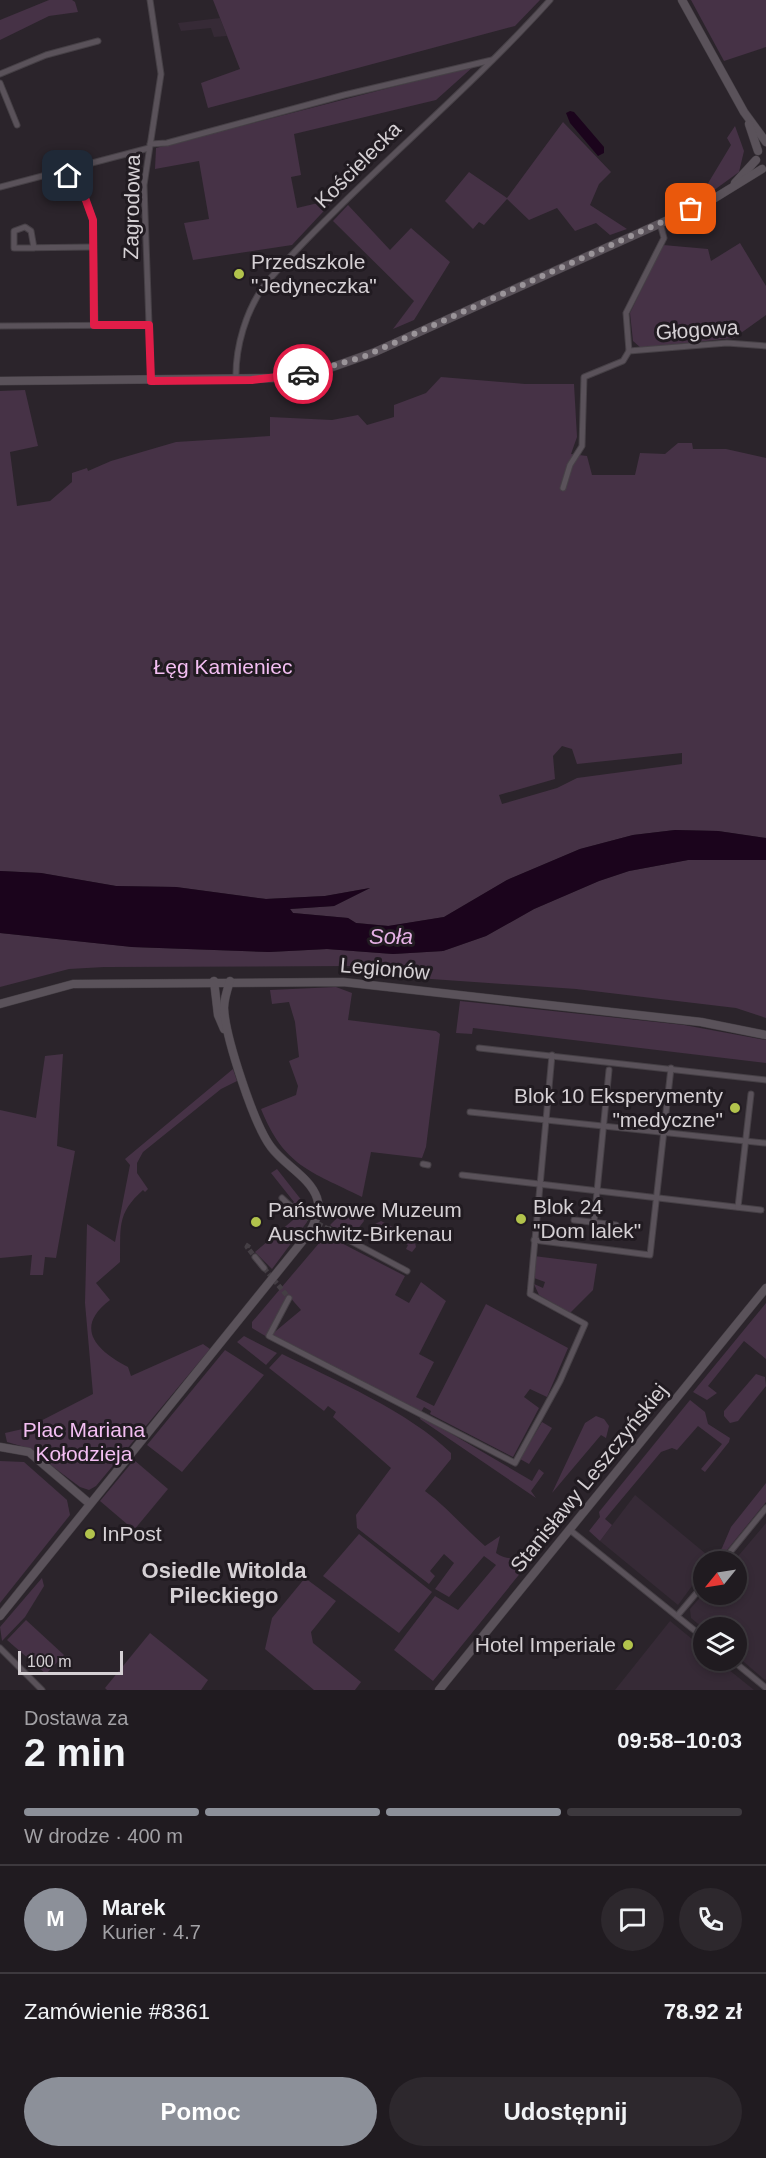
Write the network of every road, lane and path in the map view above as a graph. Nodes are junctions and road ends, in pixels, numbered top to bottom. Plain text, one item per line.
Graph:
1 (150, 0) edge
2 (550, 0) edge
3 (682, 0) edge
4 (98, 41) dead end
5 (494, 59) junction
6 (0, 74) edge
7 (0, 83) edge
8 (747, 117) junction
9 (17, 125) dead end
10 (766, 144) edge
11 (149, 146) junction
12 (757, 155) junction
13 (764, 169) edge
14 (60, 170) junction
15 (0, 187) edge
16 (729, 190) junction
17 (660, 223) junction
18 (92, 247) junction
19 (34, 248) junction
20 (94, 325) junction
21 (149, 325) junction
22 (0, 326) edge
23 (766, 346) edge
24 (629, 351) junction
25 (236, 380) junction
26 (0, 381) edge
27 (151, 381) junction
28 (563, 488) dead end
29 (214, 981) junction
30 (230, 981) junction
31 (0, 1004) edge
32 (766, 1035) edge
33 (479, 1048) dead end
34 (552, 1055) junction
35 (238, 1062) junction
36 (671, 1068) junction
37 (609, 1070) dead end
38 (766, 1080) edge
39 (751, 1094) dead end
40 (470, 1112) dead end
41 (546, 1120) junction
42 (604, 1126) junction
43 (664, 1132) junction
44 (745, 1141) junction
45 (765, 1143) edge
46 (462, 1175) dead end
47 (539, 1184) junction
48 (597, 1191) junction
49 (282, 1198) dead end
50 (657, 1198) junction
51 (738, 1208) junction
52 (761, 1210) dead end
53 (298, 1213) tunnel mouth
54 (574, 1220) dead end
55 (594, 1222) junction
56 (616, 1225) dead end
57 (330, 1230) tunnel mouth
58 (534, 1240) junction
59 (255, 1257) tunnel mouth
60 (264, 1268) tunnel mouth
61 (407, 1271) dead end
62 (766, 1288) edge
63 (289, 1299) dead end
64 (0, 1447) edge
65 (90, 1504) junction
66 (766, 1508) edge
67 (570, 1530) junction
68 (731, 1551) edge
69 (693, 1597) edge
70 (0, 1616) edge
71 (677, 1616) junction
72 (693, 1629) edge
73 (0, 1648) edge
74 (745, 1671) edge
75 (766, 1688) edge
76 (42, 1690) edge
77 (439, 1690) edge

1 - 11 street, Zagrodowa
2 - 5 street, Kościelecka
3 - 8 street
4 - 6 street
5 - 11 street
5 - 25 street, Kościelecka
7 - 9 street
8 - 10 street
8 - 12 street
10 - 12 street
11 - 14 street
11 - 21 street, Zagrodowa
12 - 13 street
12 - 16 street
13 - 16 street
14 - 15 street
14 - 18 street
16 - 17 street
17 - 24 street
17 - 25 street
18 - 19 street
18 - 20 street
19 - 19 street
20 - 21 street
20 - 22 street
21 - 27 street, Zagrodowa
23 - 24 street, Głogowa
24 - 28 street
25 - 27 street
26 - 27 street
29 - 30 street, Legionów
29 - 31 street, Legionów
29 - 35 street
30 - 32 street, Legionów
30 - 35 street
33 - 34 street
34 - 36 street
34 - 41 street
35 - 65 street
36 - 38 street
36 - 43 street
37 - 42 street
39 - 44 street
40 - 41 street
41 - 42 street
41 - 47 street
42 - 43 street
42 - 48 street
43 - 44 street
43 - 50 street
44 - 45 street
44 - 51 street
46 - 47 street
47 - 48 street
47 - 58 street
48 - 50 street
48 - 55 street
49 - 53 street
50 - 51 street
50 - 58 street
51 - 52 street
54 - 55 street
55 - 56 street
57 - 61 street
58 - 63 street
59 - 60 street
62 - 67 street, Stanisławy Leszczyńskiej
64 - 65 street
65 - 70 street
66 - 68 street
67 - 71 street
67 - 77 street, Stanisławy Leszczyńskiej
69 - 71 street
71 - 72 street
73 - 76 street
74 - 75 street

